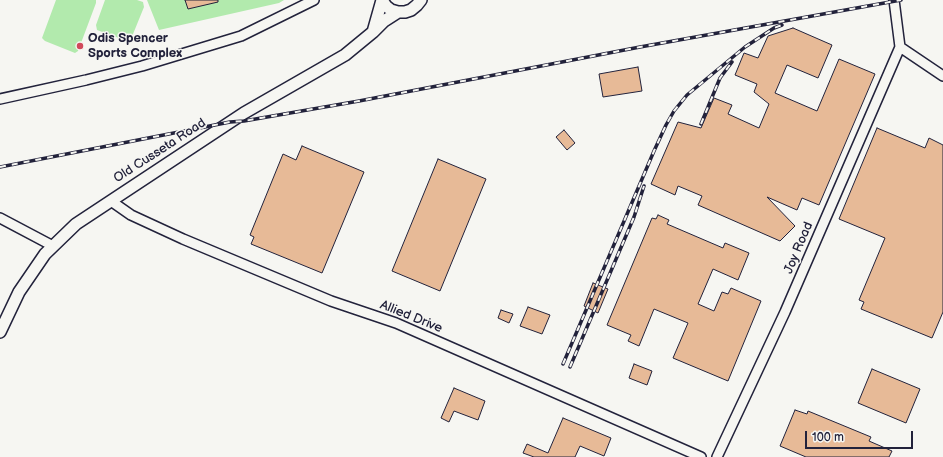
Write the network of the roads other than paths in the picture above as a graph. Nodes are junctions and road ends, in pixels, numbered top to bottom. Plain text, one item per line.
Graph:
1 (314, 0) edge
2 (382, 0) edge
3 (421, 0) edge
4 (894, 0) edge
5 (398, 12) junction
6 (373, 32) junction
7 (900, 47) junction
8 (943, 76) edge
9 (0, 99) edge
10 (110, 201) junction
11 (0, 218) edge
12 (53, 246) junction
13 (0, 332) edge
14 (702, 457) edge
15 (717, 457) edge

1 - 9 street
2 - 5 street
2 - 6 street
3 - 5 street, Old Cusseta Road
4 - 7 street
5 - 6 street, Old Cusseta Road
6 - 10 street, Old Cusseta Road
7 - 8 street
7 - 15 street, Joy Road
10 - 12 street, Old Cusseta Road
10 - 14 street, Allied Drive
11 - 12 street
12 - 13 street, Old Cusseta Road

